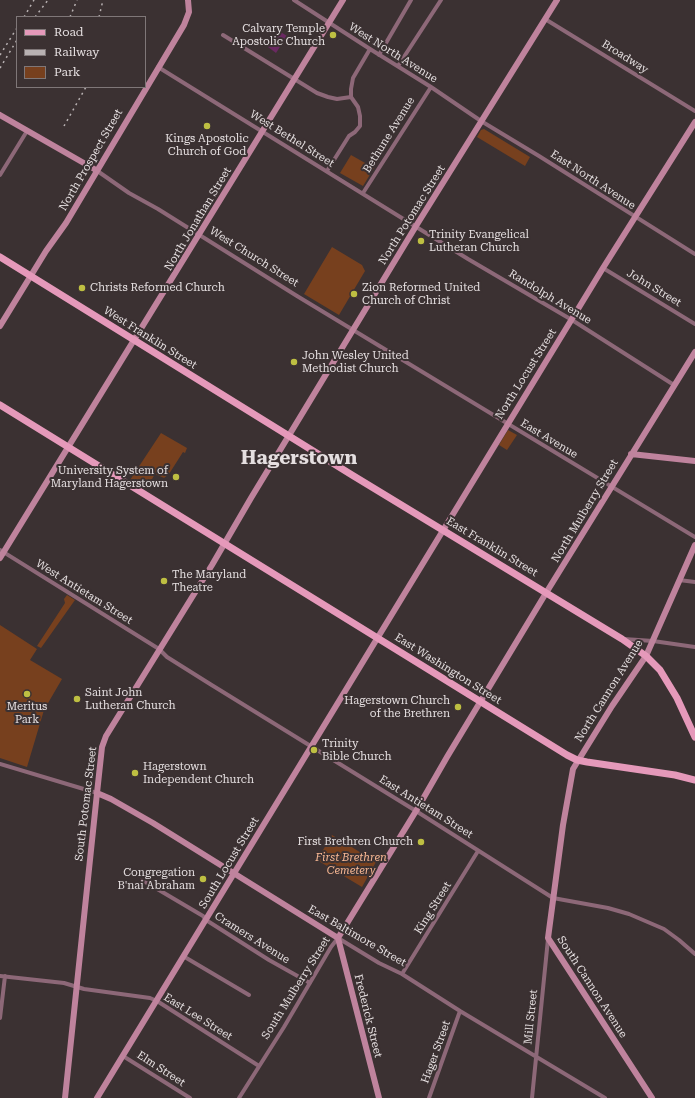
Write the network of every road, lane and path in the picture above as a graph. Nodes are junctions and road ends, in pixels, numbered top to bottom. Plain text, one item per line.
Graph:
1 (188, 0) edge
2 (294, 0) edge
3 (343, 0) edge
4 (411, 0) edge
5 (441, 0) edge
6 (557, 0) edge
7 (545, 19) junction
8 (329, 23) junction
9 (223, 35) dead end
10 (370, 50) junction
11 (378, 55) junction
12 (398, 66) junction
13 (158, 67) junction
14 (294, 80) junction
15 (146, 87) edge
16 (431, 87) junction
17 (145, 88) edge
18 (352, 97) junction
19 (695, 111) edge
20 (0, 115) edge
21 (481, 121) junction
22 (695, 122) edge
23 (26, 131) junction
24 (263, 131) junction
25 (96, 170) junction
26 (327, 171) junction
27 (0, 174) edge
28 (363, 193) junction
29 (636, 218) junction
30 (416, 226) junction
31 (200, 235) junction
32 (695, 254) edge
33 (0, 257) edge
34 (603, 268) junction
35 (30, 276) junction
36 (572, 320) junction
37 (695, 324) edge
38 (0, 326) edge
39 (353, 330) junction
40 (134, 341) junction
41 (695, 352) edge
42 (674, 385) junction
43 (0, 405) edge
44 (507, 424) junction
45 (288, 436) junction
46 (69, 448) junction
47 (631, 454) junction
48 (695, 461) edge
49 (611, 487) junction
50 (443, 530) junction
51 (695, 538) edge
52 (224, 544) junction
53 (695, 545) edge
54 (1, 554) edge
55 (679, 580) junction
56 (695, 582) edge
57 (546, 593) junction
58 (377, 638) junction
59 (622, 639) junction
60 (653, 641) junction
61 (695, 647) edge
62 (159, 649) junction
63 (646, 656) junction
64 (480, 702) junction
65 (695, 737) edge
66 (311, 747) junction
67 (577, 760) junction
68 (0, 764) edge
69 (695, 780) edge
70 (97, 793) junction
71 (416, 811) junction
72 (478, 851) junction
73 (234, 873) junction
74 (142, 880) dead end
75 (553, 898) junction
76 (206, 920) junction
77 (338, 938) junction
78 (548, 938) junction
79 (695, 954) edge
80 (183, 956) junction
81 (402, 974) junction
82 (0, 976) edge
83 (5, 976) junction
84 (310, 983) junction
85 (76, 987) junction
86 (249, 995) dead end
87 (157, 1001) junction
88 (460, 1011) junction
89 (0, 1018) edge
90 (123, 1056) junction
91 (536, 1057) junction
92 (259, 1066) junction
93 (65, 1098) edge
94 (97, 1098) edge
95 (190, 1098) edge
96 (239, 1098) edge
97 (379, 1098) edge
98 (429, 1098) edge
99 (532, 1098) edge
100 (605, 1098) edge
101 (652, 1098) edge

1 - 13 main road, North Prospect Street
2 - 8 street, West North Avenue
3 - 8 main road, North Jonathan Street
4 - 11 street
5 - 12 street
6 - 7 main road, North Potomac Street
7 - 19 street, Broadway
7 - 21 main road, North Potomac Street
8 - 10 street, West North Avenue
8 - 14 main road, North Jonathan Street
9 - 14 street
10 - 11 street, West North Avenue
10 - 18 street
11 - 12 street, West North Avenue
12 - 16 street, West North Avenue
13 - 15 main road, North Prospect Street
13 - 24 street, West Bethel Street
14 - 18 street
14 - 24 main road, North Jonathan Street
16 - 21 street, West North Avenue
16 - 28 street, Bethune Avenue
17 - 25 main road, North Prospect Street
18 - 26 street
20 - 23 main road, West Church Street
21 - 29 street, East North Avenue
21 - 30 main road, North Potomac Street
22 - 29 main road, North Locust Street
23 - 25 main road, West Church Street
23 - 27 street
24 - 26 street, West Bethel Street
24 - 31 main road, North Jonathan Street
25 - 31 street, West Church Street
25 - 35 main road, North Prospect Street
26 - 28 street, West Bethel Street
28 - 30 street, West Bethel Street
29 - 32 street, East North Avenue
29 - 34 main road, North Locust Street
30 - 36 street, Randolph Avenue
30 - 39 main road, North Potomac Street
31 - 39 street, West Church Street
31 - 40 main road, North Jonathan Street
33 - 35 main road, West Franklin Street
34 - 36 main road, North Locust Street
34 - 37 street, John Street
35 - 38 main road, North Prospect Street
35 - 40 main road, West Franklin Street
36 - 42 street, Randolph Avenue
36 - 44 main road, North Locust Street
39 - 44 street, East Avenue
39 - 45 main road, North Potomac Street
40 - 45 main road, West Franklin Street
40 - 46 main road, North Jonathan Street
41 - 42 main road, North Mulberry Street
42 - 47 main road, North Mulberry Street
43 - 46 main road, East Washington Street
44 - 49 street, East Avenue
44 - 50 main road, North Locust Street
45 - 50 main road, East Franklin Street
45 - 52 main road, North Potomac Street
46 - 52 main road, East Washington Street
46 - 54 main road, North Jonathan Street
47 - 48 main road
47 - 49 main road, North Mulberry Street
49 - 51 street, East Avenue
49 - 57 main road, North Mulberry Street
50 - 57 main road, East Franklin Street
50 - 58 main road, North Locust Street
52 - 58 main road, East Washington Street
52 - 62 main road, South Potomac Street
53 - 55 main road, North Cannon Avenue
54 - 62 street, West Antietam Street
55 - 56 street
55 - 60 main road, North Cannon Avenue
57 - 59 main road, East Franklin Street
57 - 64 main road, North Mulberry Street
58 - 64 main road, East Washington Street
58 - 66 main road, South Locust Street
59 - 60 street, East Franklin Street
59 - 63 main road
60 - 61 street, East Franklin Street
60 - 63 main road, North Cannon Avenue
62 - 66 street, East Antietam Street
62 - 70 main road, South Potomac Street
63 - 65 main road
63 - 67 main road, North Cannon Avenue
64 - 67 main road, East Washington Street
64 - 71 main road, South Mulberry Street
66 - 71 street, East Antietam Street
66 - 73 main road, South Locust Street
67 - 69 main road, East Washington Street
67 - 75 main road, South Cannon Avenue
68 - 70 street
70 - 73 main road, East Baltimore Street
70 - 85 main road, South Potomac Street
71 - 72 street, East Antietam Street
71 - 77 main road, South Mulberry Street
72 - 75 street, East Antietam Street
72 - 81 street, King Street
73 - 76 main road, South Locust Street
73 - 77 main road, East Baltimore Street
74 - 76 street, Cramers Avenue
75 - 78 main road, South Cannon Avenue
75 - 79 street, East Antietam Street
76 - 80 main road, South Locust Street
76 - 84 street, Cramers Avenue
77 - 81 street, East Baltimore Street
77 - 84 street, South Mulberry Street
77 - 97 main road, Frederick Street
78 - 91 street, Mill Street
78 - 101 main road, South Cannon Avenue
80 - 86 street
80 - 87 main road, South Locust Street
81 - 88 street, East Baltimore Street
82 - 83 street, East Lee Street
83 - 85 street, East Lee Street
83 - 89 street
84 - 92 street, South Mulberry Street
85 - 87 street, East Lee Street
85 - 93 main road, South Potomac Street
87 - 90 main road, South Locust Street
87 - 92 street, East Lee Street
88 - 91 street, East Baltimore Street
88 - 98 street, Hager Street
90 - 94 main road, South Locust Street
90 - 95 street, Elm Street
91 - 99 street, Mill Street
91 - 100 street, East Baltimore Street
92 - 96 street, South Mulberry Street

